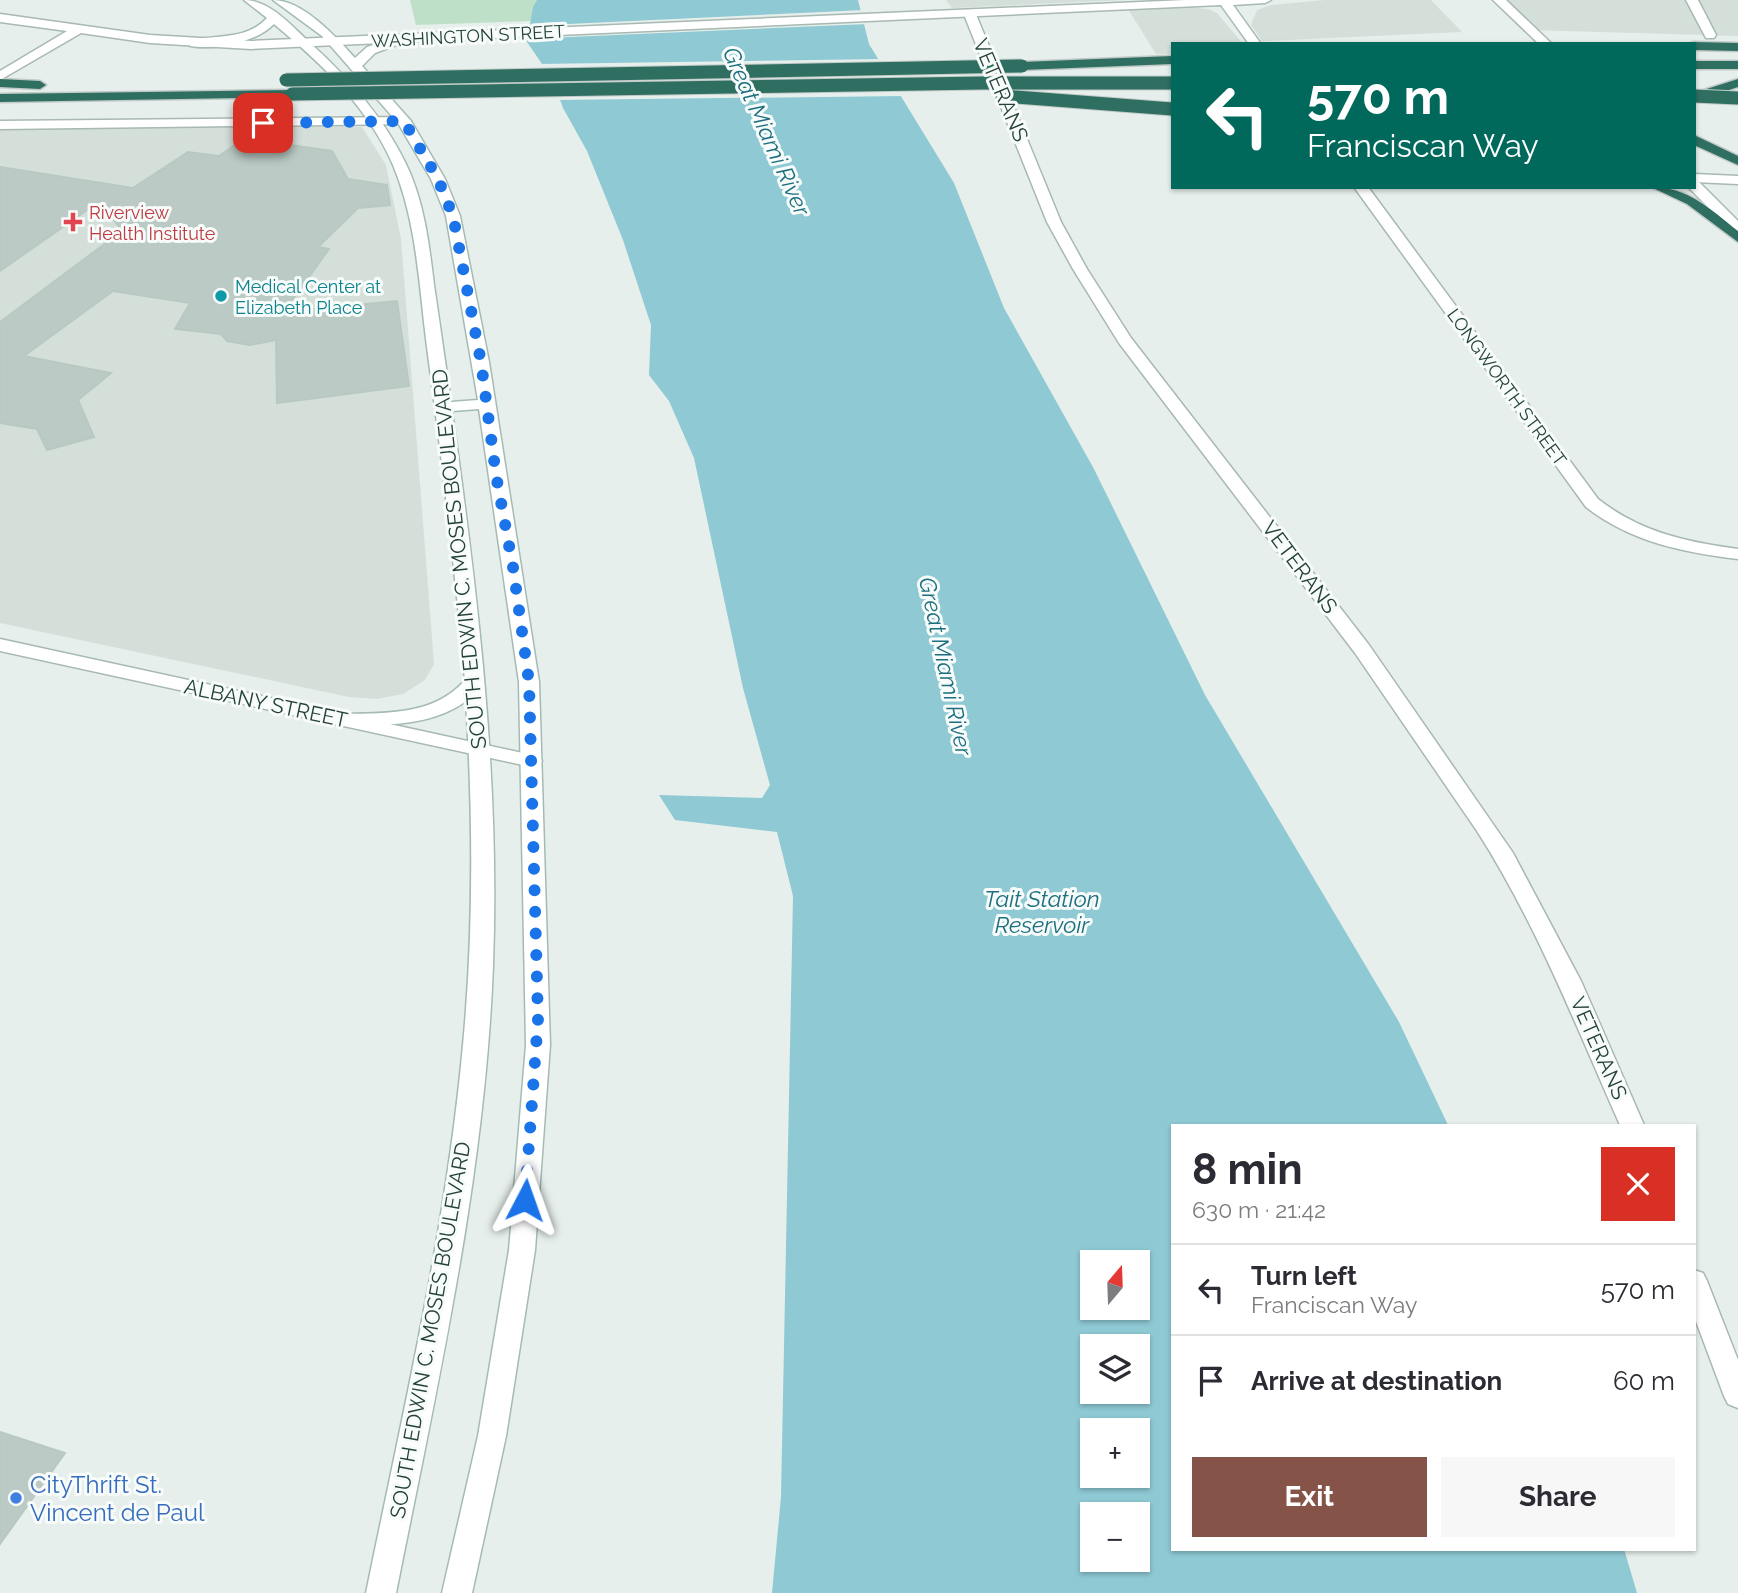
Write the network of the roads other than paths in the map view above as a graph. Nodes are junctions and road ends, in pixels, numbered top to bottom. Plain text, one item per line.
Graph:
1 (250, 0) edge
2 (279, 0) edge
3 (1265, 0) edge
4 (1499, 0) edge
5 (1692, 0) edge
6 (1224, 1) edge
7 (970, 12) junction
8 (274, 17) junction
9 (0, 18) edge
10 (79, 29) junction
11 (1710, 35) dead end
12 (409, 38) junction
13 (1254, 42) edge
14 (1544, 42) edge
15 (194, 43) junction
16 (335, 43) junction
17 (306, 44) junction
18 (1696, 46) edge
19 (1738, 47) edge
20 (1171, 60) edge
21 (355, 65) junction
22 (1696, 65) edge
23 (1738, 65) edge
24 (1022, 66) junction
25 (1171, 66) edge
26 (0, 76) edge
27 (279, 80) dead end
28 (232, 81) dead end
29 (1696, 81) edge
30 (1738, 82) edge
31 (1171, 83) edge
32 (0, 84) edge
33 (836, 86) junction
34 (1696, 96) edge
35 (1696, 97) edge
36 (1738, 98) edge
37 (0, 101) edge
38 (1171, 109) edge
39 (404, 121) junction
40 (374, 123) junction
41 (0, 125) edge
42 (1696, 140) edge
43 (1738, 160) edge
44 (1696, 178) edge
45 (1738, 180) edge
46 (1696, 187) edge
47 (1362, 189) edge
48 (1663, 189) edge
49 (435, 220) junction
50 (1738, 229) edge
51 (1738, 238) edge
52 (446, 280) junction
53 (487, 404) junction
54 (443, 407) junction
55 (1738, 554) edge
56 (0, 645) edge
57 (476, 678) junction
58 (345, 720) junction
59 (480, 750) junction
60 (532, 761) junction
61 (1632, 1124) edge
62 (1696, 1286) edge
63 (1738, 1396) edge
64 (381, 1593) edge
65 (457, 1593) edge

1 - 8 street, SOUTH EDWIN C. MOSES BOULEVARD
2 - 16 street, SOUTH EDWIN C. MOSES BOULEVARD
3 - 6 street, WASHINGTON STREET
4 - 14 street
5 - 11 street
6 - 7 street, WASHINGTON STREET
6 - 13 street
7 - 12 street, WASHINGTON STREET
7 - 61 street, VETERANS
8 - 15 street
8 - 17 street, SOUTH EDWIN C. MOSES BOULEVARD
9 - 10 street, WASHINGTON STREET
10 - 15 street, WASHINGTON STREET
10 - 26 street
12 - 16 street, WASHINGTON STREET
12 - 21 street
15 - 17 street, WASHINGTON STREET
16 - 17 street, WASHINGTON STREET
16 - 21 street, SOUTH EDWIN C. MOSES BOULEVARD
17 - 40 street, SOUTH EDWIN C. MOSES BOULEVARD
18 - 19 highway
20 - 24 highway
21 - 39 street, SOUTH EDWIN C. MOSES BOULEVARD
22 - 23 highway
24 - 25 highway
24 - 27 highway, bridge
28 - 32 highway
29 - 30 highway
30 - 34 highway
31 - 33 highway, bridge
33 - 37 highway, bridge
33 - 38 highway, bridge
35 - 36 highway, bridge
39 - 40 street
39 - 49 street, SOUTH EDWIN C. MOSES BOULEVARD
40 - 41 street
40 - 49 street, SOUTH EDWIN C. MOSES BOULEVARD
42 - 43 highway
44 - 45 street
46 - 50 street
47 - 55 street, LONGWORTH STREET
48 - 51 highway
49 - 52 street, SOUTH EDWIN C. MOSES BOULEVARD
49 - 52 street, SOUTH EDWIN C. MOSES BOULEVARD
52 - 53 street, SOUTH EDWIN C. MOSES BOULEVARD
52 - 54 street, SOUTH EDWIN C. MOSES BOULEVARD
53 - 54 street
53 - 60 street, SOUTH EDWIN C. MOSES BOULEVARD
54 - 57 street, SOUTH EDWIN C. MOSES BOULEVARD
56 - 58 street, ALBANY STREET
57 - 58 street
57 - 59 street, SOUTH EDWIN C. MOSES BOULEVARD
58 - 59 street, ALBANY STREET
59 - 60 street, ALBANY STREET
59 - 64 street, SOUTH EDWIN C. MOSES BOULEVARD
60 - 65 street, SOUTH EDWIN C. MOSES BOULEVARD
62 - 63 street

